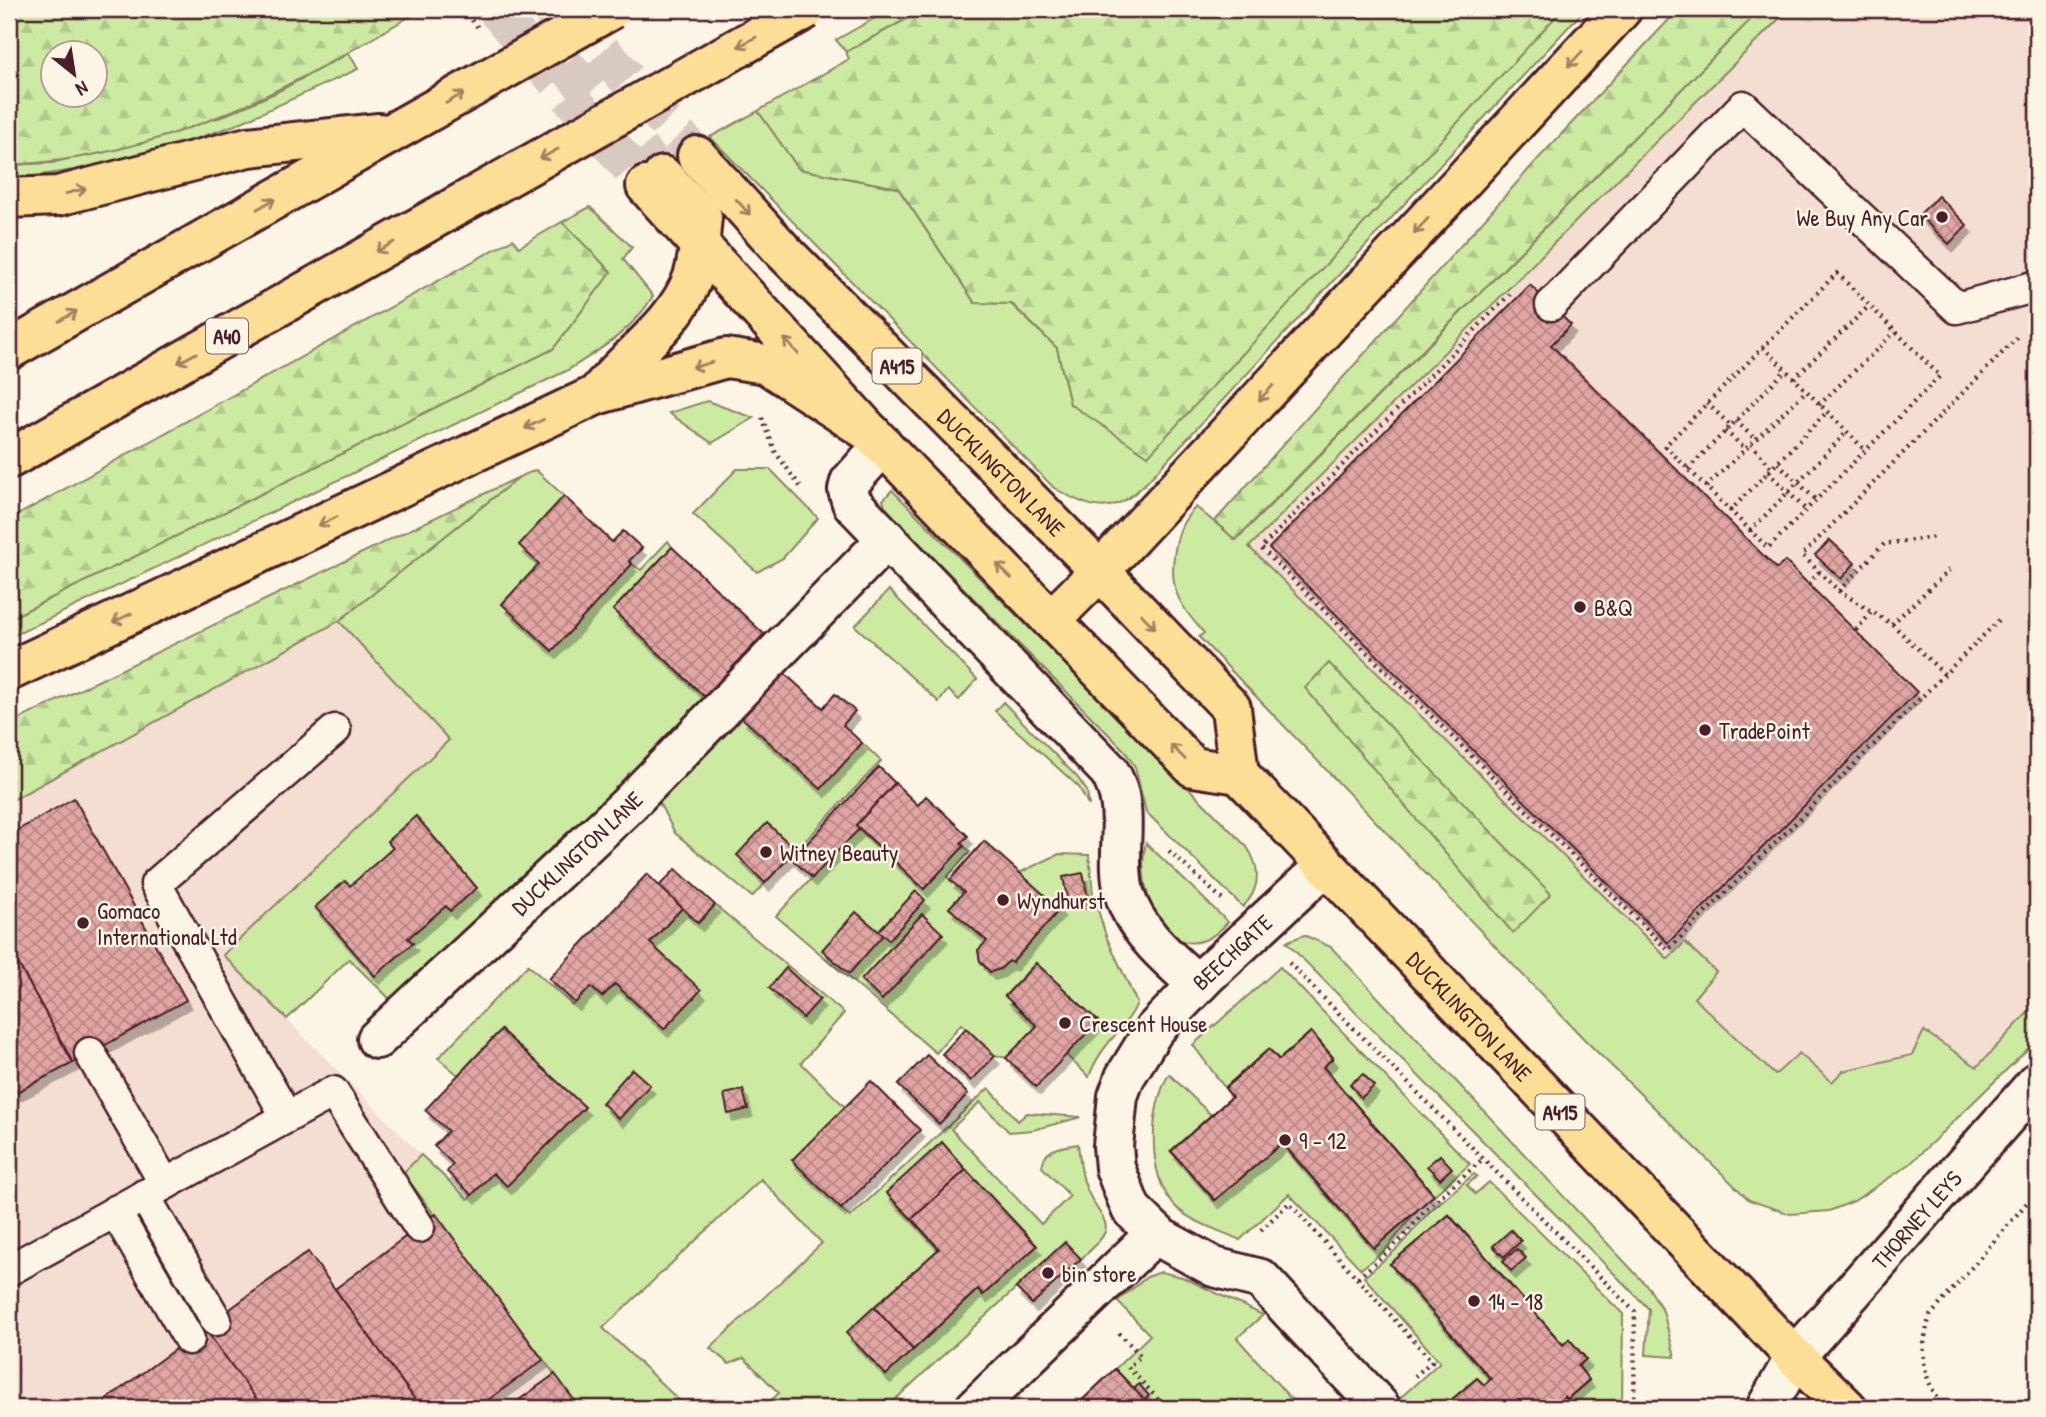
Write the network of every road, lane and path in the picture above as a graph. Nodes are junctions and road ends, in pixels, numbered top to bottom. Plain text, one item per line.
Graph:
1 (612, 9) edge
2 (807, 9) edge
3 (1622, 9) edge
4 (395, 131) junction
5 (697, 156) tunnel mouth
6 (655, 181) tunnel mouth
7 (9, 198) edge
8 (699, 244) junction
9 (2037, 286) edge
10 (1513, 291) dead end
11 (1551, 305) dead end
12 (1869, 306) junction
13 (2027, 328) dead end
14 (1895, 332) junction
15 (1763, 347) junction
16 (9, 350) edge
17 (1786, 370) junction
18 (1794, 379) junction
19 (1805, 391) junction
20 (596, 395) junction
21 (1707, 403) junction
22 (1819, 405) junction
23 (757, 407) dead end
24 (1827, 412) junction
25 (1736, 421) junction
26 (1731, 426) junction
27 (1725, 431) junction
28 (1847, 432) junction
29 (877, 439) junction
30 (1755, 439) junction
31 (1751, 444) junction
32 (1746, 449) junction
33 (1865, 450) junction
34 (9, 458) edge
35 (1778, 463) junction
36 (1688, 468) junction
37 (1770, 470) junction
38 (1798, 482) junction
39 (1706, 487) junction
40 (1788, 492) junction
41 (809, 496) dead end
42 (1719, 499) junction
43 (1816, 499) junction
44 (1714, 507) dead end
45 (1806, 510) junction
46 (1730, 511) junction
47 (1750, 531) junction
48 (1934, 537) dead end
49 (887, 539) junction
50 (1949, 570) dead end
51 (1100, 571) junction
52 (1819, 572) junction
53 (1808, 584) dead end
54 (1839, 591) junction
55 (1873, 611) junction
56 (2000, 619) dead end
57 (1051, 620) junction
58 (1892, 624) junction
59 (1856, 630) dead end
60 (9, 671) edge
61 (1944, 674) junction
62 (335, 730) dead end
63 (1240, 774) junction
64 (1122, 807) junction
65 (1325, 866) junction
66 (1256, 929) junction
67 (1197, 984) junction
68 (377, 1039) dead end
69 (90, 1053) dead end
70 (2037, 1082) edge
71 (286, 1116) junction
72 (1483, 1159) junction
73 (155, 1189) junction
74 (2037, 1191) edge
75 (115, 1211) junction
76 (419, 1227) dead end
77 (1156, 1233) junction
78 (1252, 1237) dead end
79 (9, 1270) edge
80 (1357, 1278) junction
81 (216, 1320) dead end
82 (1111, 1326) dead end
83 (189, 1339) dead end
84 (1795, 1357) junction
85 (1380, 1406) joint
86 (975, 1408) edge
87 (1166, 1408) edge
88 (1634, 1408) edge
89 (1766, 1408) edge
90 (1847, 1408) edge
91 (1945, 1408) edge

4 -> 1 main road, bridge
2 -> 34 main road, A40, bridge
3 -> 51 main road
7 -> 4 main road
16 -> 4 main road
5 -> 51 main road, DUCKLINGTON LANE / A415
6 - 8 main road
8 - 20 main road
29 -> 8 main road
9 - 11 lane
10 - 61 path
12 - 14 path
12 - 15 path
12 - 18 path
13 - 52 path
14 - 22 path
14 - 33 path
15 - 17 path
15 - 21 path
17 - 18 path
17 - 25 path
18 - 19 path
19 - 22 path
19 - 30 path
29 -> 20 main road
20 -> 60 main road
21 - 26 path
21 - 36 path
22 - 24 path
23 - 41 path
24 - 28 path
24 - 35 path
25 - 26 path
25 - 30 path
26 - 27 path
27 - 32 path
27 - 36 path
28 - 33 path
28 - 38 path
29 - 49 street
57 -> 29 main road
30 - 31 path
31 - 32 path
31 - 37 path
32 - 39 path
33 - 43 path
35 - 37 path
35 - 38 path
36 - 39 path
37 - 40 path
37 - 46 path
38 - 40 path
38 - 43 path
39 - 42 path
40 - 45 path
40 - 47 path
42 - 44 path
42 - 46 path
43 - 45 path
45 - 47 path
46 - 47 path
48 - 54 path
49 - 64 street
49 - 68 street, DUCKLINGTON LANE
50 - 58 path
51 - 57 main road
51 -> 63 main road, DUCKLINGTON LANE / A415
52 - 53 path
52 - 54 path
54 - 55 path
55 - 58 path
55 - 59 path
56 - 61 path
63 -> 57 main road
58 - 61 path
62 - 71 lane
63 - 65 main road, DUCKLINGTON LANE / A415
64 - 66 path
64 - 67 street
65 - 66 street, BEECHGATE
65 - 84 main road, DUCKLINGTON LANE / A415
66 - 67 street, BEECHGATE
66 - 72 path
67 - 77 street, BEECHGATE
69 - 73 lane
70 - 84 street, THORNEY LEYS
71 - 73 lane
71 - 76 lane
72 - 80 path
72 - 88 path
73 - 75 lane
73 - 81 lane
74 - 91 path
75 - 79 lane
75 - 83 lane
77 - 85 street, BEECHGATE
77 - 86 street
78 - 80 path
80 - 85 path
82 - 87 path
84 - 89 street, THORNEY LEYS
84 - 90 main road, DUCKLINGTON LANE / A415

